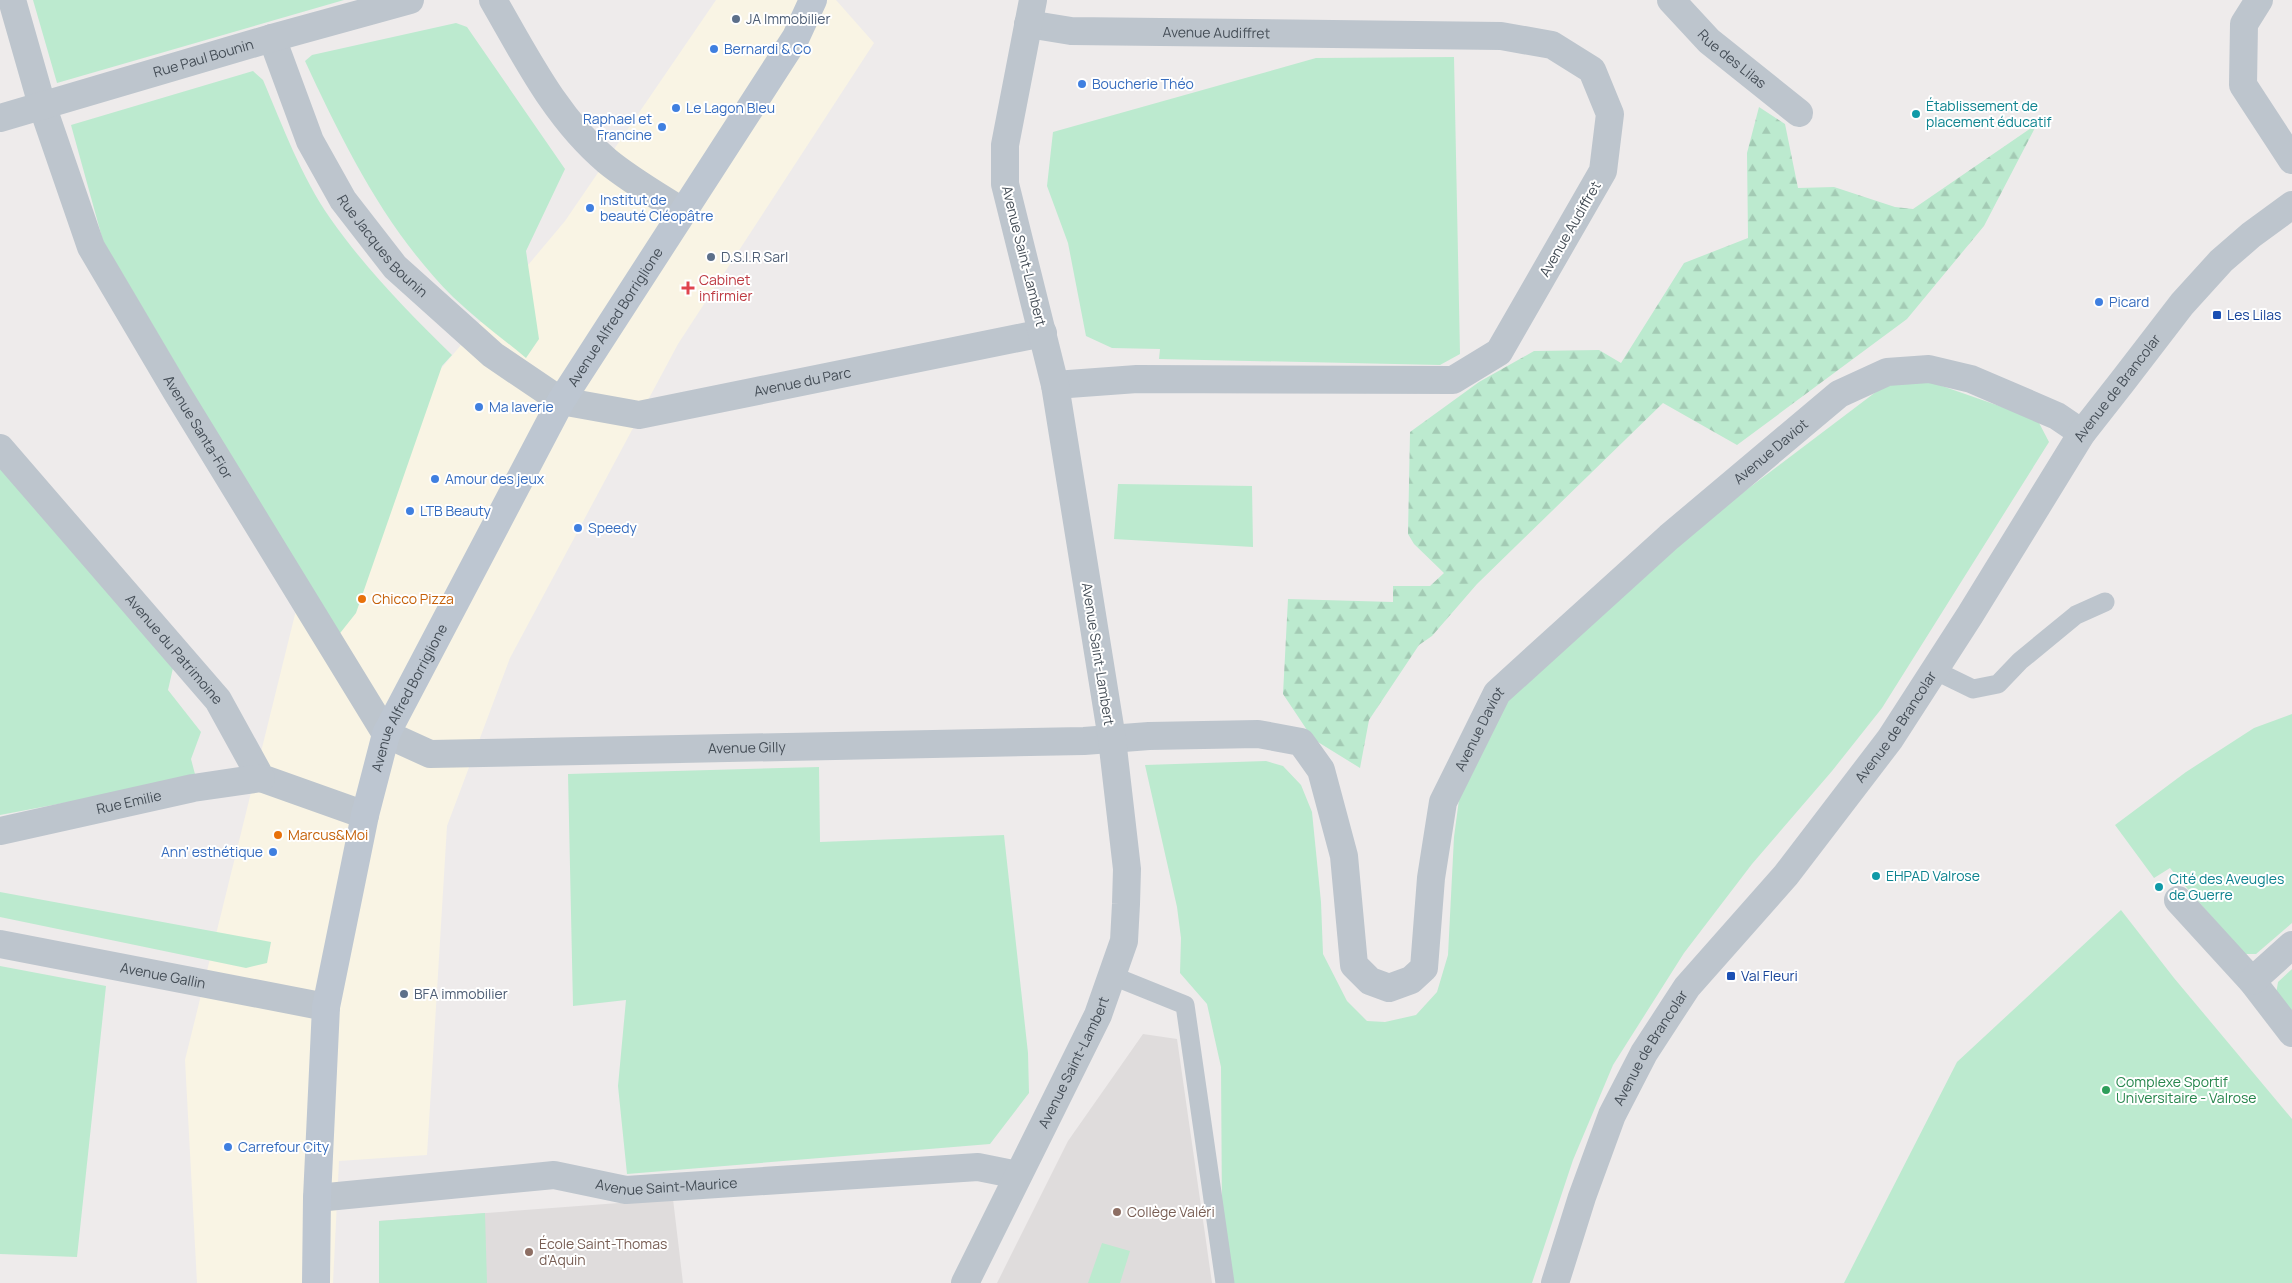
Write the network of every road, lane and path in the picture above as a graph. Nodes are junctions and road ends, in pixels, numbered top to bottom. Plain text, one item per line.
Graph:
1 (12, 0) edge
2 (410, 0) edge
3 (494, 0) edge
4 (813, 0) edge
5 (1671, 0) edge
6 (2259, 0) edge
7 (1030, 12) edge
8 (272, 38) junction
9 (42, 105) junction
10 (1799, 112) dead end
11 (0, 118) edge
12 (2292, 160) edge
13 (2292, 205) edge
14 (683, 212) junction
15 (1043, 333) junction
16 (1055, 385) junction
17 (561, 401) junction
18 (2082, 433) junction
19 (0, 448) edge
20 (2106, 602) dead end
21 (1934, 670) junction
22 (386, 734) junction
23 (1112, 739) junction
24 (260, 778) junction
25 (365, 815) junction
26 (0, 831) edge
27 (2178, 900) dead end
28 (0, 944) edge
29 (2292, 945) edge
30 (1113, 976) junction
31 (2252, 981) junction
32 (326, 1007) junction
33 (2292, 1033) edge
34 (1018, 1175) junction
35 (317, 1198) junction
36 (316, 1283) edge
37 (965, 1283) edge
38 (1225, 1283) edge
39 (1555, 1283) edge

1 - 9 street, Avenue Santa-Fior
2 - 8 street, Rue Paul Bounin
3 - 14 street
4 - 14 main road, Avenue Alfred Borriglione
5 - 10 street, Rue des Lilas
6 - 12 street
7 - 15 street, Avenue Saint-Lambert
7 - 16 street, Avenue Audiffret
8 - 9 street, Rue Paul Bounin
8 - 17 street, Rue Jacques Bounin
9 - 11 street, Rue Paul Bounin
9 - 22 street, Avenue Santa-Fior
13 - 18 street, Avenue de Brancolar
14 - 17 main road, Avenue Alfred Borriglione
15 - 16 street, Avenue Saint-Lambert
15 - 17 street, Avenue du Parc
16 - 23 street, Avenue Saint-Lambert
17 - 22 main road, Avenue Alfred Borriglione
18 - 21 street, Avenue de Brancolar
18 - 23 street, Avenue Daviot
19 - 24 street, Avenue du Patrimoine
20 - 21 lane
21 - 39 street, Avenue de Brancolar
22 - 23 street, Avenue Gilly
22 - 25 main road, Avenue Alfred Borriglione
23 - 30 street, Avenue Saint-Lambert
24 - 25 street
24 - 26 street, Rue Emilie
25 - 32 main road, Avenue Alfred Borriglione
27 - 31 street
28 - 32 street, Avenue Gallin
29 - 31 street
30 - 34 street, Avenue Saint-Lambert
30 - 38 lane
31 - 33 street
32 - 35 main road, Avenue Alfred Borriglione
34 - 35 street, Avenue Saint-Maurice
34 - 37 street, Avenue Saint-Lambert
35 - 36 main road, Avenue Alfred Borriglione

